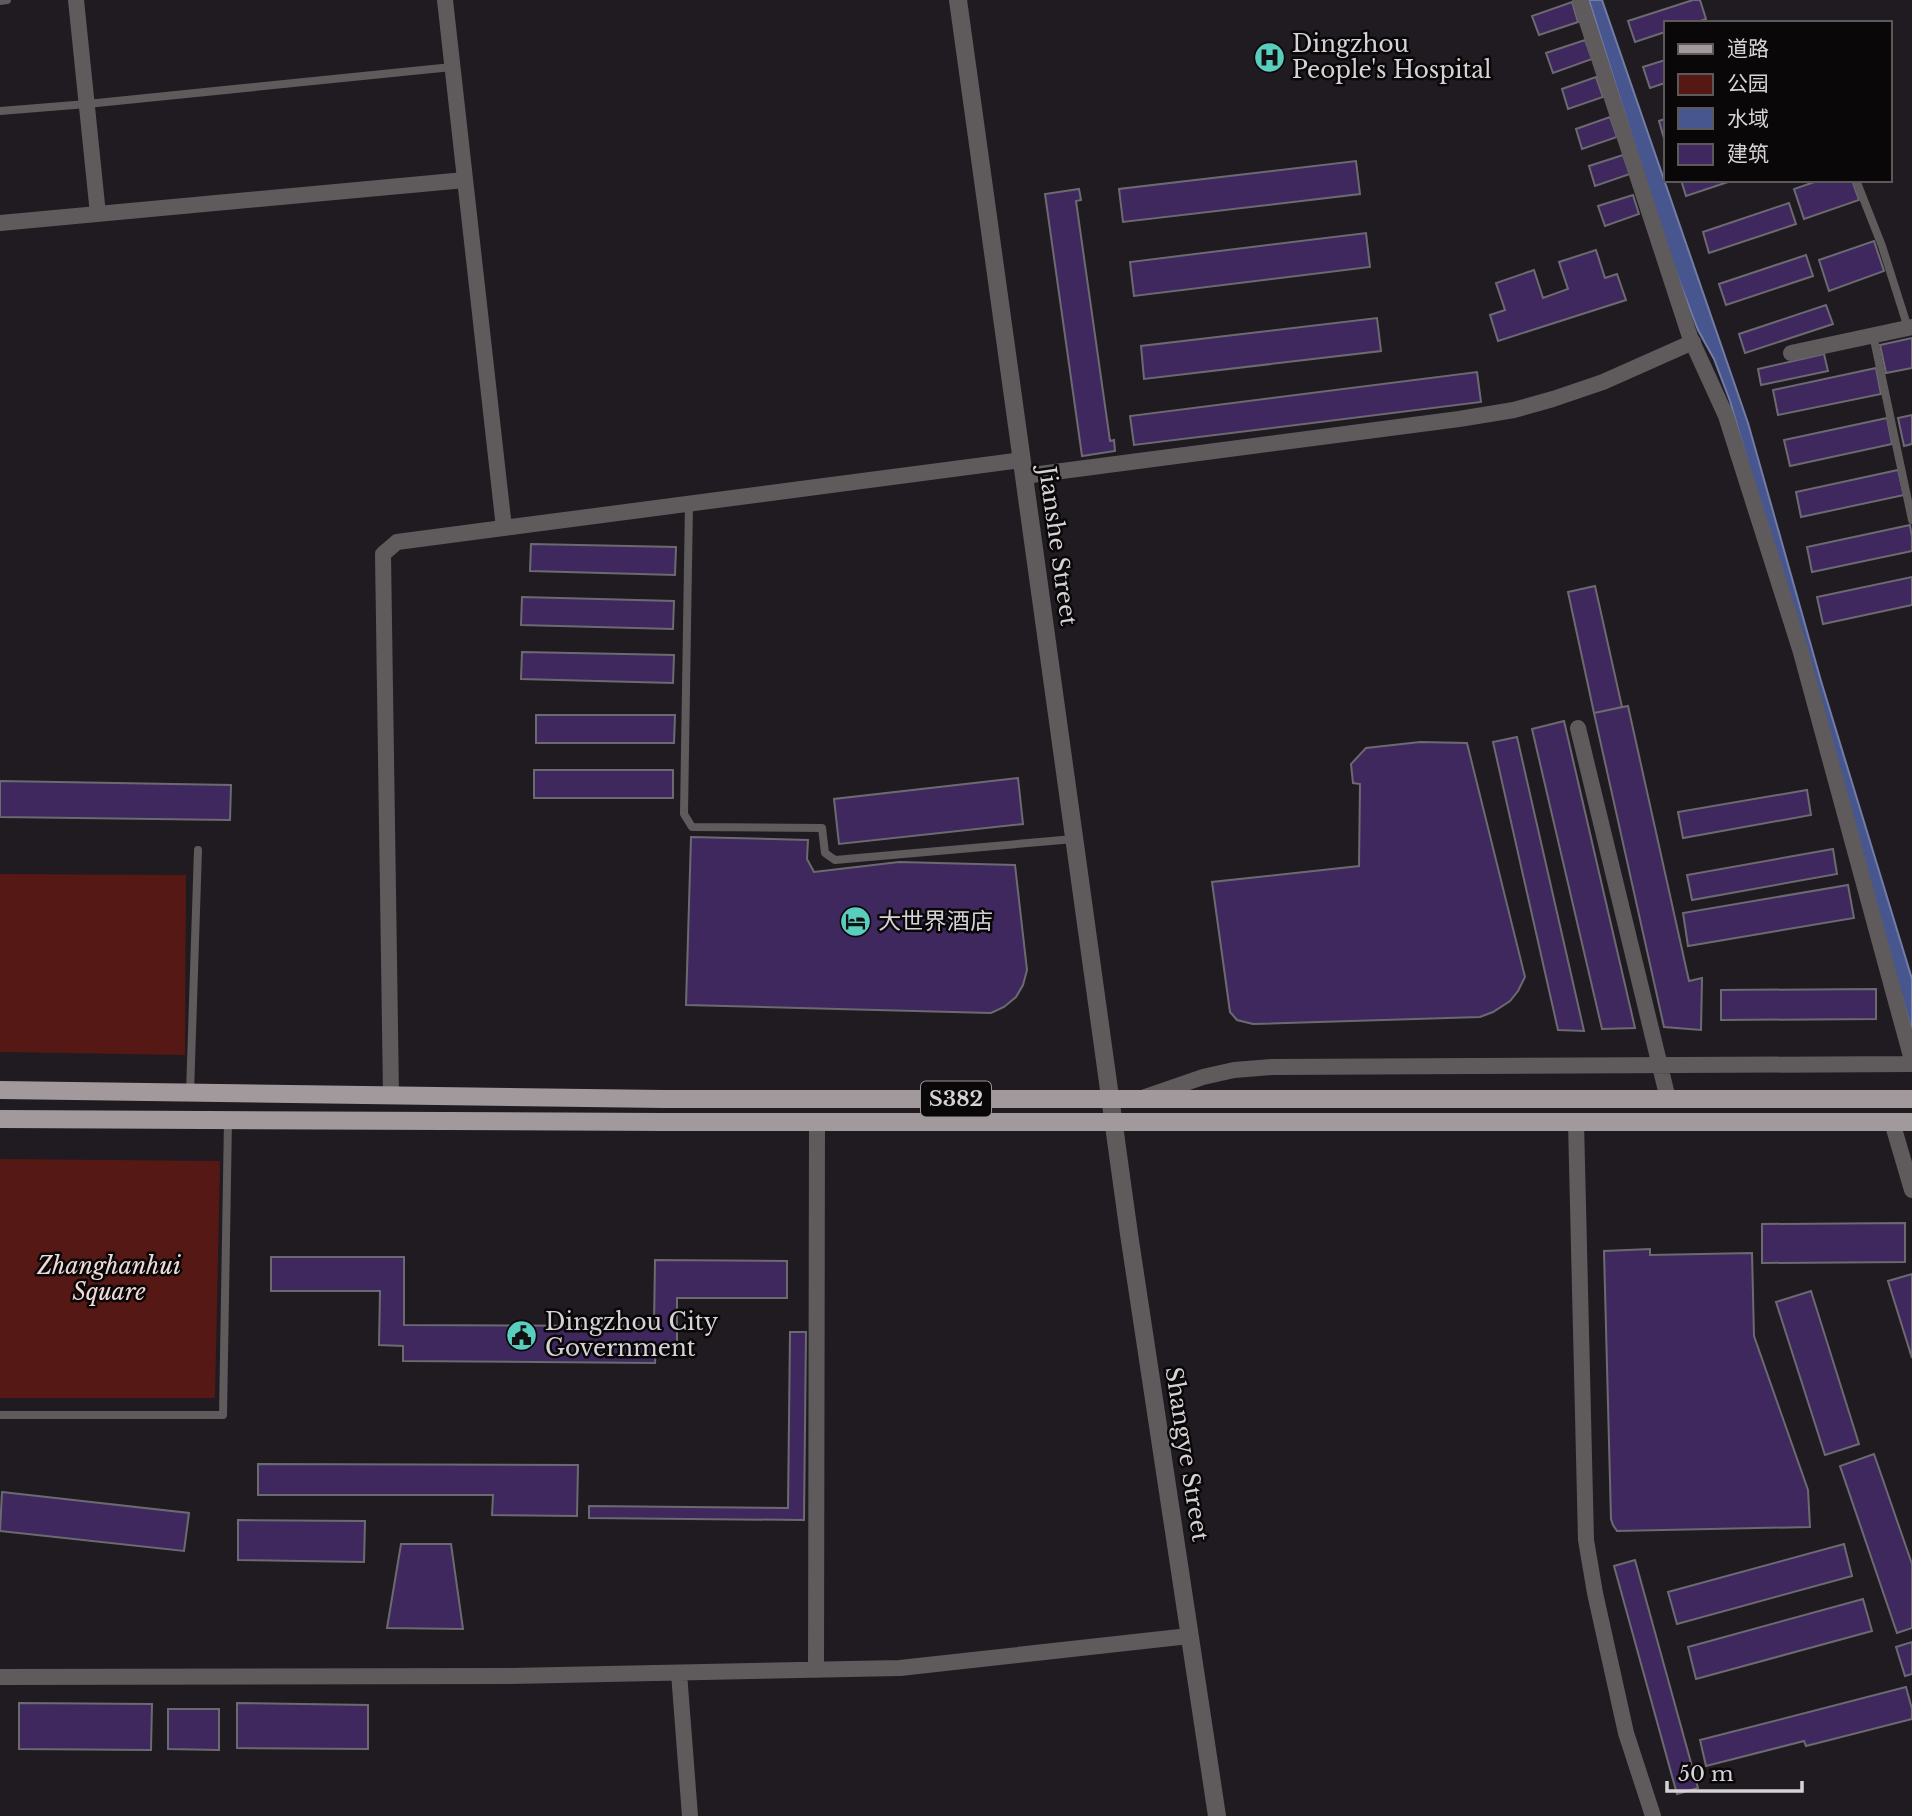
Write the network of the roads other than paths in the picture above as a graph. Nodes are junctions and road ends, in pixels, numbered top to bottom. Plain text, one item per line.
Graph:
1 (7, 0) edge
2 (76, 0) edge
3 (445, 0) edge
4 (958, 0) edge
5 (1580, 0) edge
6 (0, 1) edge
7 (452, 67) junction
8 (87, 104) junction
9 (0, 111) edge
10 (465, 180) junction
11 (1857, 182) edge
12 (98, 214) junction
13 (0, 223) edge
14 (1910, 327) edge
15 (1873, 335) junction
16 (1693, 342) junction
17 (1791, 352) dead end
18 (1023, 468) junction
19 (689, 503) junction
20 (1912, 520) edge
21 (504, 528) junction
22 (1578, 728) dead end
23 (1074, 839) junction
24 (198, 850) dead end
25 (1912, 1062) edge
26 (1659, 1065) junction
27 (0, 1090) edge
28 (190, 1093) junction
29 (391, 1095) junction
30 (1111, 1099) junction
31 (1139, 1099) junction
32 (1668, 1099) junction
33 (1912, 1099) edge
34 (3, 1120) edge
35 (228, 1120) junction
36 (817, 1122) junction
37 (1114, 1122) junction
38 (1576, 1122) junction
39 (1892, 1122) junction
40 (1912, 1122) edge
41 (1912, 1190) edge
42 (0, 1415) edge
43 (1189, 1636) junction
44 (816, 1670) junction
45 (679, 1673) junction
46 (0, 1676) edge
47 (691, 1816) edge
48 (1217, 1816) edge
49 (1653, 1816) edge

1 - 6 lane
2 - 8 street
3 - 7 street
4 - 18 street, Jianshe Street
5 - 16 street
7 - 8 lane
7 - 10 street
8 - 9 lane
8 - 12 street
10 - 12 street
10 - 21 street
11 - 14 lane
12 - 13 street
14 - 15 street
15 - 17 street
15 - 20 lane
16 - 18 street
16 - 25 street
18 - 19 street
18 - 23 street, Jianshe Street
19 - 21 street
19 - 23 lane
21 - 29 street
22 - 26 street
23 - 30 street, Jianshe Street
24 - 28 lane
25 - 26 street
26 - 31 street
26 - 32 street
27 - 28 main road, S382
28 - 29 main road, S382
29 - 30 main road, S382
30 - 31 main road, S382
30 - 37 street, Shangye Street
31 - 32 main road, S382
32 - 33 main road, S382
34 - 35 main road, S382
35 - 36 main road, S382
35 - 42 lane
36 - 37 main road, S382
36 - 44 street
37 - 38 main road, S382
37 - 43 street, Shangye Street
38 - 39 main road, S382
38 - 49 street
39 - 40 main road, S382
39 - 41 street
43 - 44 street
43 - 48 street, Shangye Street
44 - 45 street
45 - 46 street
45 - 47 street

